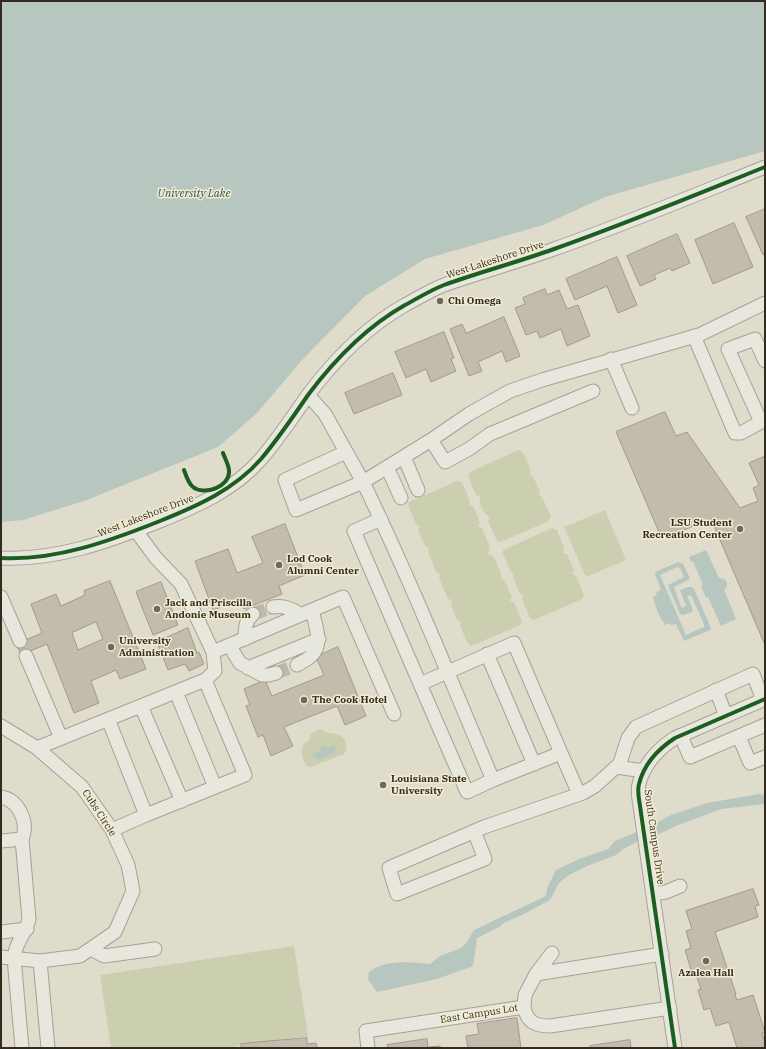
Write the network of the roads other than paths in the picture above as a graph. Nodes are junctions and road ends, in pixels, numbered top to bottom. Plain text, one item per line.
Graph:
1 (765, 167) edge
2 (765, 303) edge
3 (694, 336) junction
4 (611, 359) junction
5 (765, 361) edge
6 (593, 391) dead end
7 (308, 395) junction
8 (632, 408) dead end
9 (763, 421) edge
10 (431, 440) junction
11 (346, 452) junction
12 (404, 457) junction
13 (387, 467) junction
14 (363, 482) junction
15 (418, 490) dead end
16 (401, 498) dead end
17 (381, 519) junction
18 (136, 531) junction
19 (1, 558) edge
20 (1, 597) edge
21 (273, 607) tunnel mouth
22 (306, 613) junction
23 (253, 614) dead end
24 (245, 639) junction
25 (319, 639) junction
26 (20, 641) dead end
27 (230, 645) junction
28 (213, 652) junction
29 (487, 654) junction
30 (26, 656) dead end
31 (297, 665) tunnel mouth
32 (248, 668) junction
33 (447, 672) junction
34 (276, 673) tunnel mouth
35 (205, 680) junction
36 (420, 684) junction
37 (716, 690) junction
38 (176, 692) junction
39 (764, 699) edge
40 (141, 706) junction
41 (394, 714) dead end
42 (726, 716) junction
43 (108, 719) junction
44 (765, 725) edge
45 (1, 726) edge
46 (681, 736) junction
47 (739, 737) junction
48 (62, 738) junction
49 (37, 748) junction
50 (561, 753) junction
51 (765, 757) edge
52 (534, 764) junction
53 (616, 767) junction
54 (644, 771) junction
55 (493, 780) junction
56 (215, 787) junction
57 (579, 794) junction
58 (1, 797) edge
59 (182, 801) junction
60 (146, 815) junction
61 (112, 830) junction
62 (474, 832) junction
63 (22, 839) junction
64 (1, 841) edge
65 (680, 886) dead end
66 (653, 894) junction
67 (27, 929) junction
68 (1, 932) edge
69 (91, 949) junction
70 (155, 949) dead end
71 (552, 953) dead end
72 (662, 954) junction
73 (7, 957) edge
74 (40, 961) junction
75 (536, 974) junction
76 (524, 1007) junction
77 (670, 1008) junction
78 (22, 1048) edge
79 (48, 1048) edge
80 (368, 1048) edge
81 (676, 1048) edge

1 - 7 street, West Lakeshore Drive
2 - 3 street
3 - 4 street
3 - 9 street
4 - 8 street
4 - 10 street
5 - 9 street
6 - 10 street
7 - 11 street
7 - 18 street, West Lakeshore Drive
10 - 12 street
11 - 14 street
11 - 14 street
12 - 13 street
12 - 15 street
13 - 14 street
13 - 16 street
14 - 17 street
17 - 33 street
17 - 36 street
18 - 19 street, West Lakeshore Drive
18 - 28 street
20 - 26 street
21 - 22 street
22 - 24 street
22 - 25 street
22 - 41 street
23 - 24 street
24 - 27 street
25 - 31 street
25 - 32 street
27 - 28 street
27 - 32 street
28 - 35 street
29 - 33 street
29 - 50 street
29 - 52 street
30 - 48 street
32 - 34 street
33 - 36 street
33 - 55 street
35 - 38 street
35 - 56 street
36 - 55 street
37 - 39 street
37 - 42 street
37 - 53 street
38 - 40 street
38 - 56 street
39 - 42 street, South Campus Drive
40 - 43 street
40 - 59 street
42 - 46 street, South Campus Drive
43 - 48 street
43 - 60 street
44 - 47 street
45 - 49 street, Cubs Circle
46 - 47 street
46 - 54 street, South Campus Drive
47 - 51 street
48 - 49 street
49 - 61 street, Cubs Circle
50 - 52 street
50 - 57 street
52 - 55 street
53 - 54 street
53 - 57 street
54 - 66 street, South Campus Drive
56 - 59 street
57 - 62 street
58 - 63 street
59 - 60 street
60 - 61 street
61 - 69 street, Cubs Circle
62 - 62 street
63 - 64 street
63 - 67 street
65 - 66 street
66 - 72 street, South Campus Drive
67 - 68 street
67 - 73 street
69 - 70 street
69 - 74 street, Cubs Circle
71 - 75 street
72 - 75 street
72 - 77 street, South Campus Drive
73 - 74 street, Cubs Circle
73 - 78 street
74 - 79 street
75 - 76 street
76 - 77 street, East Campus Lot
76 - 80 street, East Campus Lot
77 - 81 street, South Campus Drive

